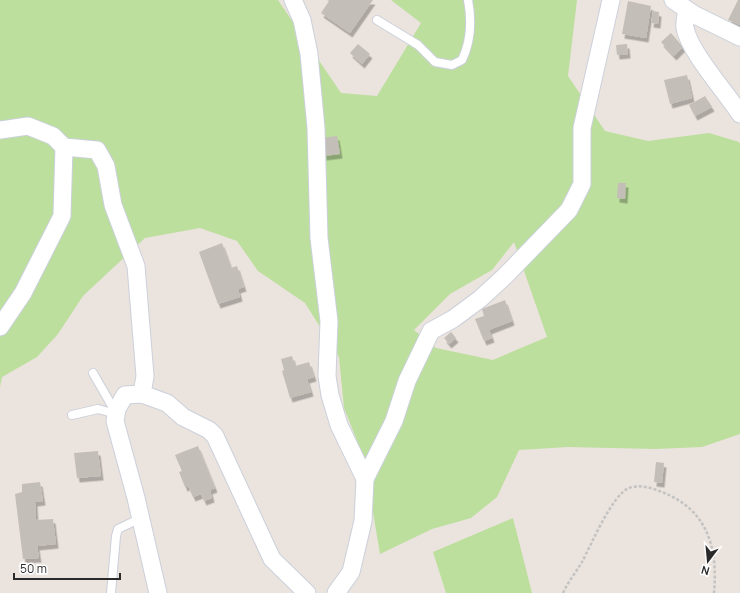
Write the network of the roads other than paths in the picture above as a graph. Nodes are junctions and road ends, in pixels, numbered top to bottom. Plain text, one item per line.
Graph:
1 (293, 0) edge
2 (468, 0) edge
3 (611, 0) edge
4 (673, 0) edge
5 (687, 10) junction
6 (377, 20) dead end
7 (740, 37) edge
8 (740, 114) edge
9 (0, 130) edge
10 (64, 147) junction
11 (0, 327) edge
12 (93, 373) dead end
13 (142, 394) junction
14 (72, 414) dead end
15 (116, 414) junction
16 (365, 479) junction
17 (141, 518) junction
18 (111, 593) edge
19 (158, 593) edge
20 (307, 593) edge
21 (336, 593) edge

1 - 16 street
2 - 6 lane
3 - 16 street
4 - 5 street
5 - 7 street
5 - 8 street
9 - 10 street
10 - 11 street
10 - 13 street
12 - 15 lane
13 - 15 street
13 - 20 street
14 - 15 lane
15 - 17 street
16 - 21 street
17 - 18 lane
17 - 19 street

